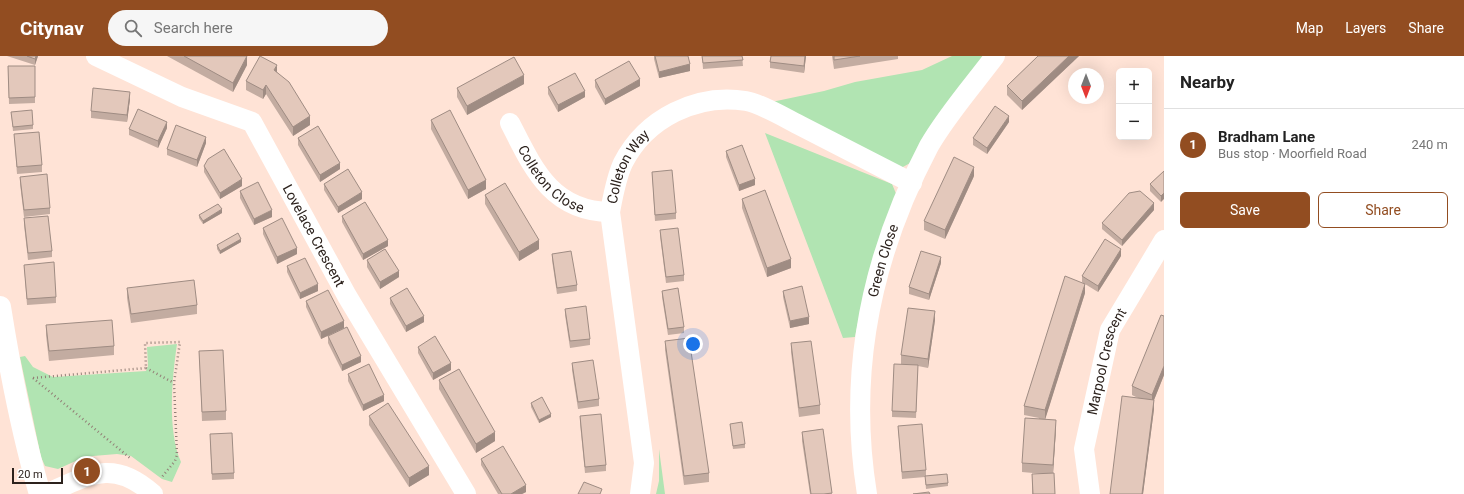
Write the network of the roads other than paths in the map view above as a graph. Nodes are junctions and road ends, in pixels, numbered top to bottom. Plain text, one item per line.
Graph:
1 (96, 56) edge
2 (995, 56) edge
3 (510, 122) dead end
4 (912, 183) junction
5 (610, 212) junction
6 (1164, 240) edge
7 (0, 307) edge
8 (152, 493) edge
9 (40, 494) edge
10 (46, 494) edge
11 (466, 494) edge
12 (640, 494) edge
13 (867, 494) edge
14 (1090, 494) edge

1 - 11 street, Lovelace Crescent
2 - 4 street, Green Close
3 - 5 street, Colleton Close
4 - 5 street, Colleton Way
4 - 13 street, Green Close
5 - 12 street, Colleton Way
6 - 14 street, Marpool Crescent
7 - 9 street
8 - 10 street

